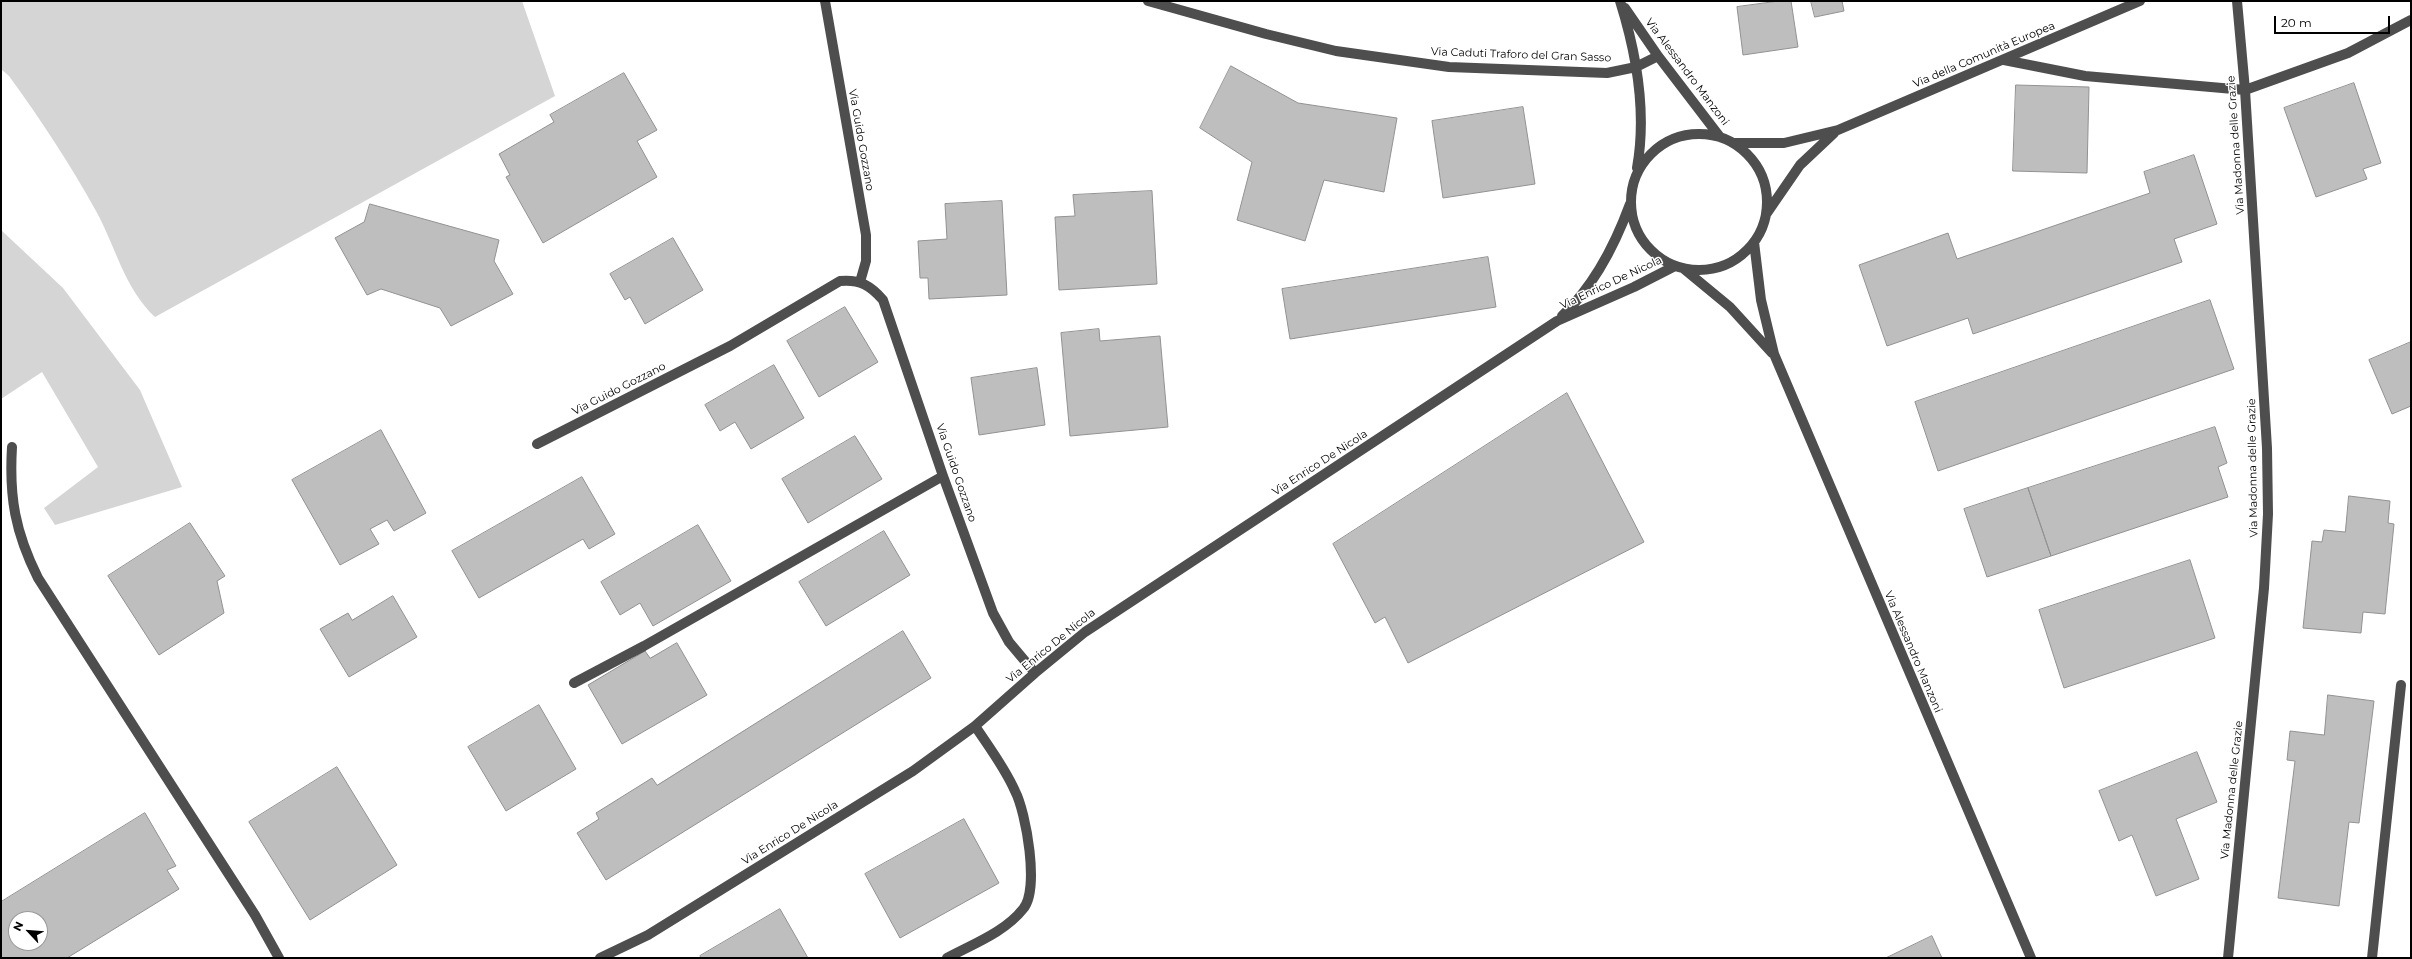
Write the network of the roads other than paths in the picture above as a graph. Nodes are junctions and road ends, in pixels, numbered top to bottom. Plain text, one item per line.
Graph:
1 (825, 1) edge
2 (1148, 1) edge
3 (1621, 1) edge
4 (2140, 1) edge
5 (2236, 1) edge
6 (2411, 20) edge
7 (1658, 56) junction
8 (2004, 60) junction
9 (1636, 67) junction
10 (2245, 90) junction
11 (1838, 130) junction
12 (1720, 137) junction
13 (1734, 143) junction
14 (1636, 177) junction
15 (1631, 200) junction
16 (1765, 215) junction
17 (1754, 242) junction
18 (1678, 266) junction
19 (860, 282) junction
20 (1557, 321) junction
21 (1774, 354) junction
22 (537, 444) dead end
23 (12, 447) dead end
24 (943, 476) junction
25 (1035, 673) junction
26 (574, 683) dead end
27 (2401, 686) dead end
28 (976, 726) junction
29 (279, 958) edge
30 (600, 958) edge
31 (947, 958) edge
32 (2031, 958) edge
33 (2228, 958) edge
34 (2372, 958) edge

1 - 19 street, Via Guido Gozzano
2 - 9 street, Via Caduti Traforo del Gran Sasso
3 - 7 street, Via Alessandro Manzoni
3 - 9 street, Via Alessandro Manzoni
4 - 8 street, Via della Comunità Europea
5 - 10 street, Via Madonna delle Grazie
6 - 10 street
7 - 9 street, Via Caduti Traforo del Gran Sasso
7 - 12 street, Via Alessandro Manzoni
8 - 10 street
8 - 11 street, Via della Comunità Europea
9 - 14 street, Via Alessandro Manzoni
10 - 33 street, Via Madonna delle Grazie
11 - 13 street, Via della Comunità Europea
11 - 16 street, Via della Comunità Europea
12 - 13 street
12 - 14 street
13 - 16 street
14 - 15 street
15 - 18 street
15 - 20 street, Via Enrico De Nicola
16 - 17 street
17 - 18 street
17 - 21 street, Via Alessandro Manzoni
18 - 20 street, Via Enrico De Nicola
18 - 21 street, Via Alessandro Manzoni
19 - 22 street, Via Guido Gozzano
19 - 24 street, Via Guido Gozzano
20 - 25 street, Via Enrico De Nicola
21 - 32 street, Via Alessandro Manzoni
23 - 29 street
24 - 25 street, Via Guido Gozzano
24 - 26 street
25 - 28 street, Via Enrico De Nicola
27 - 34 street
28 - 30 street, Via Enrico De Nicola
28 - 31 street

